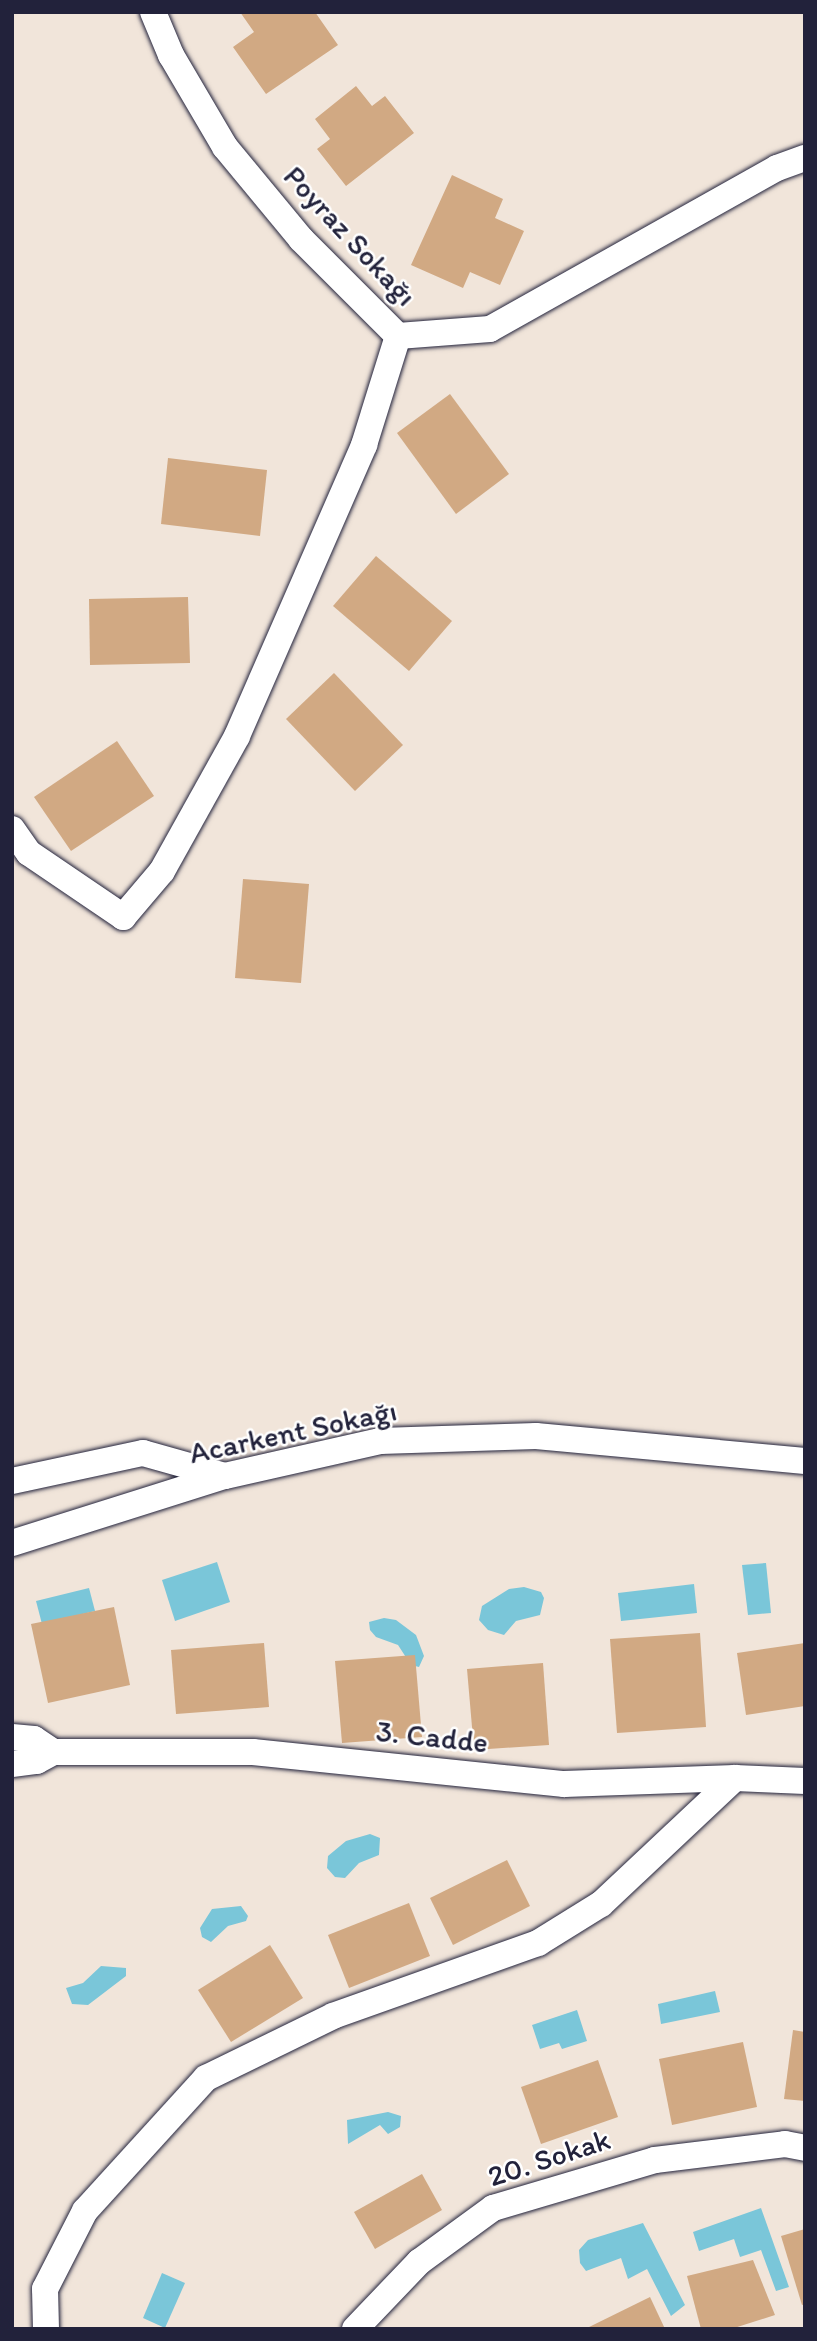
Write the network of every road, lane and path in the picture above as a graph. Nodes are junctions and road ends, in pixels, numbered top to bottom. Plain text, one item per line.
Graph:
1 (153, 12) edge
2 (805, 158) edge
3 (398, 336) junction
4 (12, 829) edge
5 (805, 1461) edge
6 (225, 1476) junction
7 (12, 1481) edge
8 (12, 1544) edge
9 (12, 1737) edge
10 (53, 1752) junction
11 (12, 1764) edge
12 (735, 1778) junction
13 (805, 1781) edge
14 (805, 2148) edge
15 (46, 2329) edge
16 (355, 2329) edge

1 - 3 street, Poyraz Sokağı
2 - 3 street, Poyraz Sokağı
3 - 4 street
5 - 6 street, Acarkent Sokağı
6 - 7 street
6 - 8 street, Acarkent Sokağı
9 - 10 street
10 - 11 street
10 - 12 street, 3. Cadde
12 - 13 street, 3. Cadde
12 - 15 street
14 - 16 street, 20. Sokak

